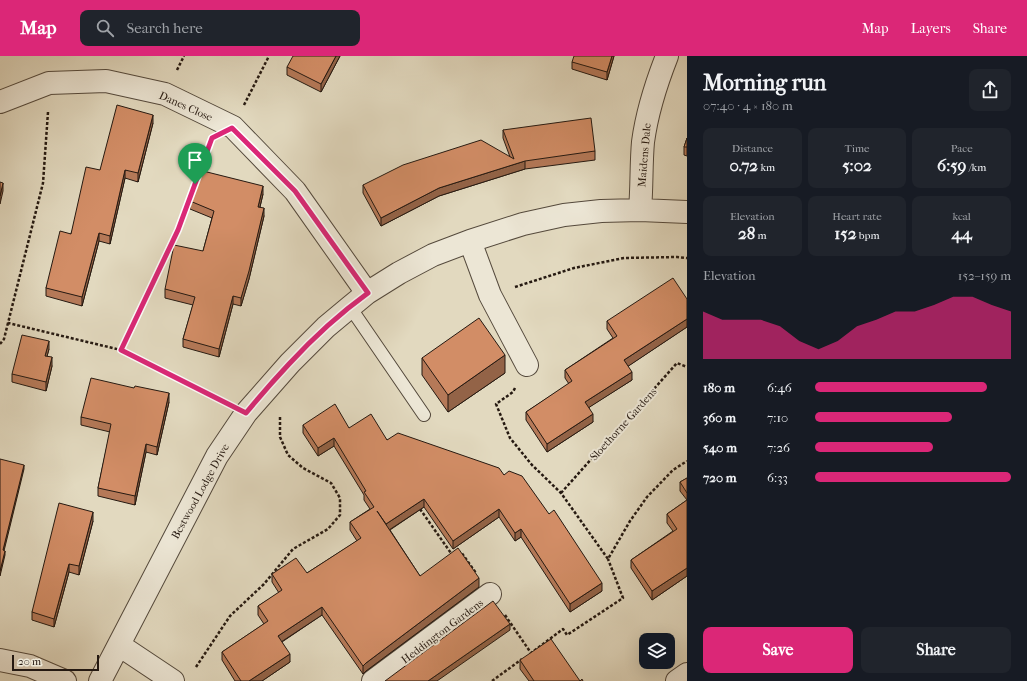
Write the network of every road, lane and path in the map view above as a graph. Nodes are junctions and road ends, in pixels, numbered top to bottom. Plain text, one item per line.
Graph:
1 (269, 56) edge
2 (667, 56) edge
3 (49, 83) junction
4 (0, 102) edge
5 (232, 128) junction
6 (640, 210) junction
7 (687, 212) edge
8 (470, 241) junction
9 (687, 258) edge
10 (368, 293) junction
11 (490, 295) junction
12 (350, 307) junction
13 (8, 323) junction
14 (0, 344) edge
15 (121, 350) junction
16 (527, 365) joint
17 (687, 367) edge
18 (265, 391) junction
19 (246, 413) junction
20 (424, 415) dead end
21 (687, 460) edge
22 (561, 493) junction
23 (420, 509) edge
24 (608, 559) junction
25 (490, 594) junction
26 (119, 644) junction
27 (524, 657) edge
28 (0, 660) edge
29 (195, 668) dead end
30 (687, 674) edge
31 (65, 681) edge
32 (100, 681) edge
33 (173, 681) edge
34 (374, 681) edge
35 (492, 681) edge
36 (677, 681) edge

1 - 5 path
2 - 6 street, Maidens Dale
3 - 4 street, Danes Close
3 - 5 street, Danes Close
3 - 13 path
5 - 10 street, Danes Close
5 - 15 path
6 - 7 street, Bestwood Lodge Drive
6 - 8 street, Bestwood Lodge Drive
8 - 10 street, Bestwood Lodge Drive
8 - 11 street
9 - 11 path
10 - 12 street, Bestwood Lodge Drive
11 - 16 street
12 - 18 street, Bestwood Lodge Drive
12 - 20 lane
13 - 14 path
13 - 15 path
15 - 19 path
16 - 22 path
17 - 22 path, Sloethorne Gardens
18 - 19 street, Bestwood Lodge Drive
18 - 29 path
19 - 26 street, Bestwood Lodge Drive
21 - 24 path
22 - 24 path
23 - 25 path
24 - 25 path
25 - 34 street, Heddington Gardens
26 - 32 street, Bestwood Lodge Drive
26 - 33 street
27 - 35 path
28 - 31 street
30 - 36 street

